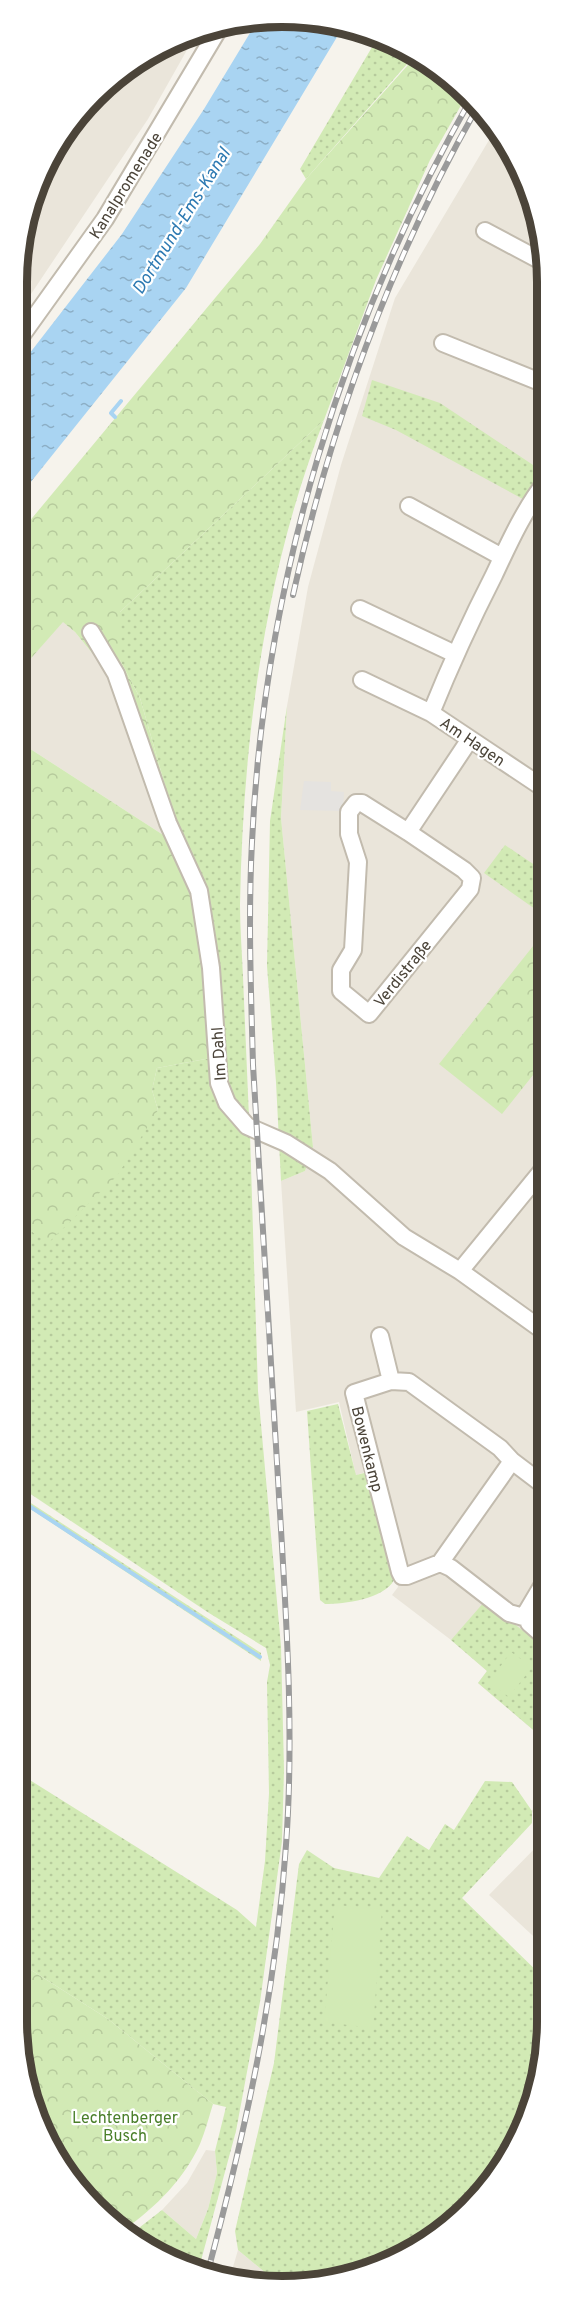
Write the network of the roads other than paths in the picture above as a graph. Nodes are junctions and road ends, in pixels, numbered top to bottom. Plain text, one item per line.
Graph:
1 (214, 36) edge
2 (485, 231) dead end
3 (536, 258) edge
4 (27, 328) edge
5 (443, 343) dead end
6 (537, 381) edge
7 (537, 494) edge
8 (409, 506) dead end
9 (502, 557) junction
10 (360, 609) dead end
11 (91, 632) dead end
12 (455, 654) junction
13 (362, 680) dead end
14 (431, 713) junction
15 (470, 739) junction
16 (537, 784) edge
17 (408, 832) junction
18 (537, 1177) edge
19 (460, 1271) junction
20 (537, 1326) edge
21 (380, 1336) dead end
22 (391, 1381) junction
23 (512, 1461) junction
24 (537, 1480) edge
25 (440, 1563) junction
26 (537, 1594) edge
27 (527, 1618) junction
28 (537, 1629) edge

1 - 4 street, Kanalpromenade
2 - 3 street
5 - 6 street
7 - 9 street
8 - 9 street
9 - 12 street
10 - 12 street
11 - 19 street, Im Dahl
12 - 14 street
13 - 14 street, Am Hagen
14 - 15 street, Am Hagen
15 - 16 street, Am Hagen
15 - 17 street
17 - 17 street, Verdistraße
18 - 19 street
19 - 20 street, Im Dahl
21 - 22 street
22 - 23 street
22 - 25 street, Bowenkamp
23 - 24 street
23 - 25 street
25 - 27 street
26 - 27 street
27 - 28 street

